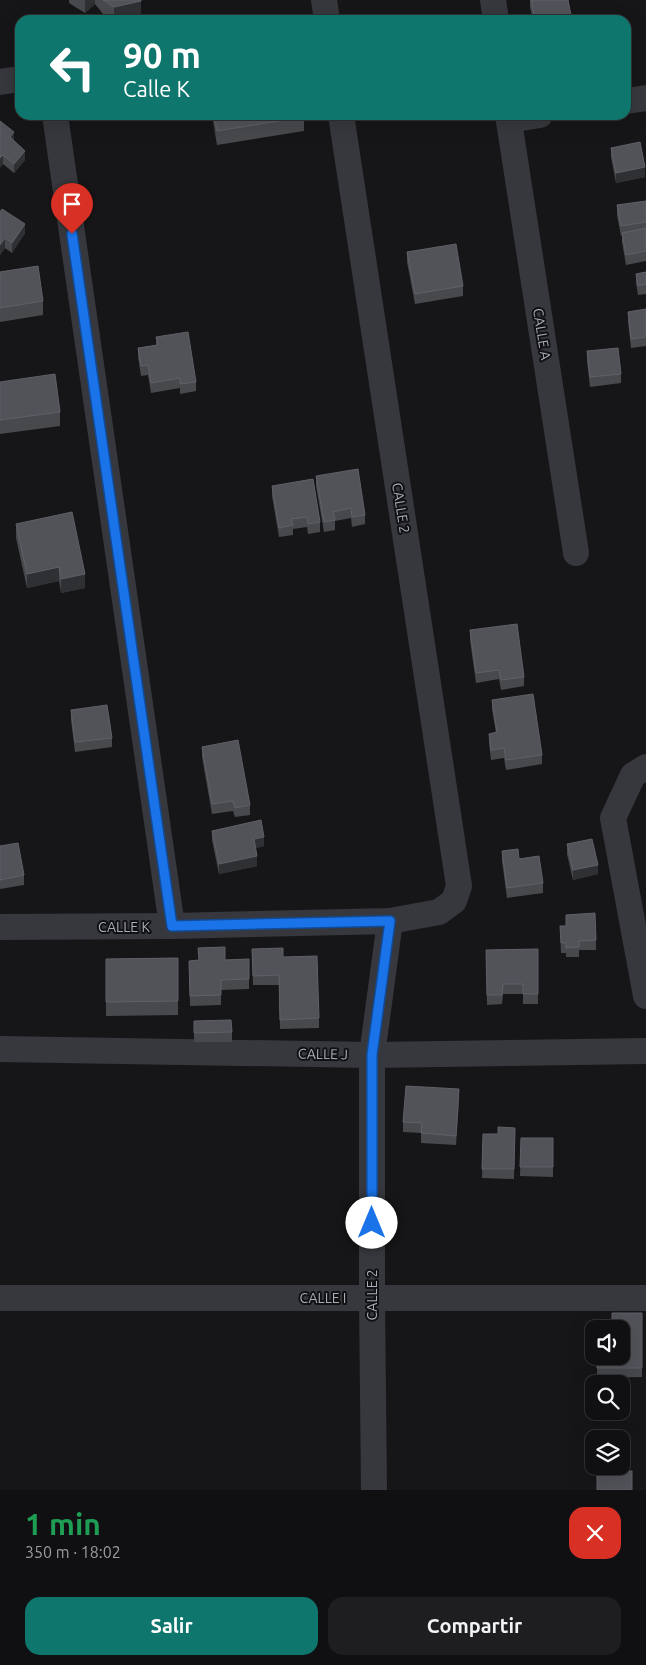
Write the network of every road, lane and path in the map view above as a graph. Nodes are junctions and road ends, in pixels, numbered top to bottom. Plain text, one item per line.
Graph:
1 (324, 0) edge
2 (493, 0) edge
3 (326, 15) edge
4 (495, 15) edge
5 (15, 80) edge
6 (0, 82) edge
7 (646, 98) edge
8 (631, 100) edge
9 (56, 120) edge
10 (342, 120) edge
11 (508, 120) edge
12 (576, 553) dead end
13 (646, 767) edge
14 (454, 901) joint
15 (390, 921) junction
16 (172, 926) junction
17 (0, 927) edge
18 (646, 996) edge
19 (0, 1049) edge
20 (646, 1051) edge
21 (372, 1055) junction
22 (0, 1298) edge
23 (372, 1298) junction
24 (646, 1298) edge
25 (374, 1490) edge

1 - 3 street
2 - 4 street
5 - 6 street
7 - 8 street
9 - 16 street
10 - 14 street, CALLE 2
11 - 12 street, CALLE A
13 - 18 street
14 - 15 street, CALLE K
15 - 16 street, CALLE K
15 - 21 street, CALLE 2
16 - 17 street, CALLE K
19 - 21 street, CALLE J
20 - 21 street, CALLE J
21 - 23 street, CALLE 2
22 - 23 street, CALLE I
23 - 24 street, CALLE I
23 - 25 street, CALLE 2

